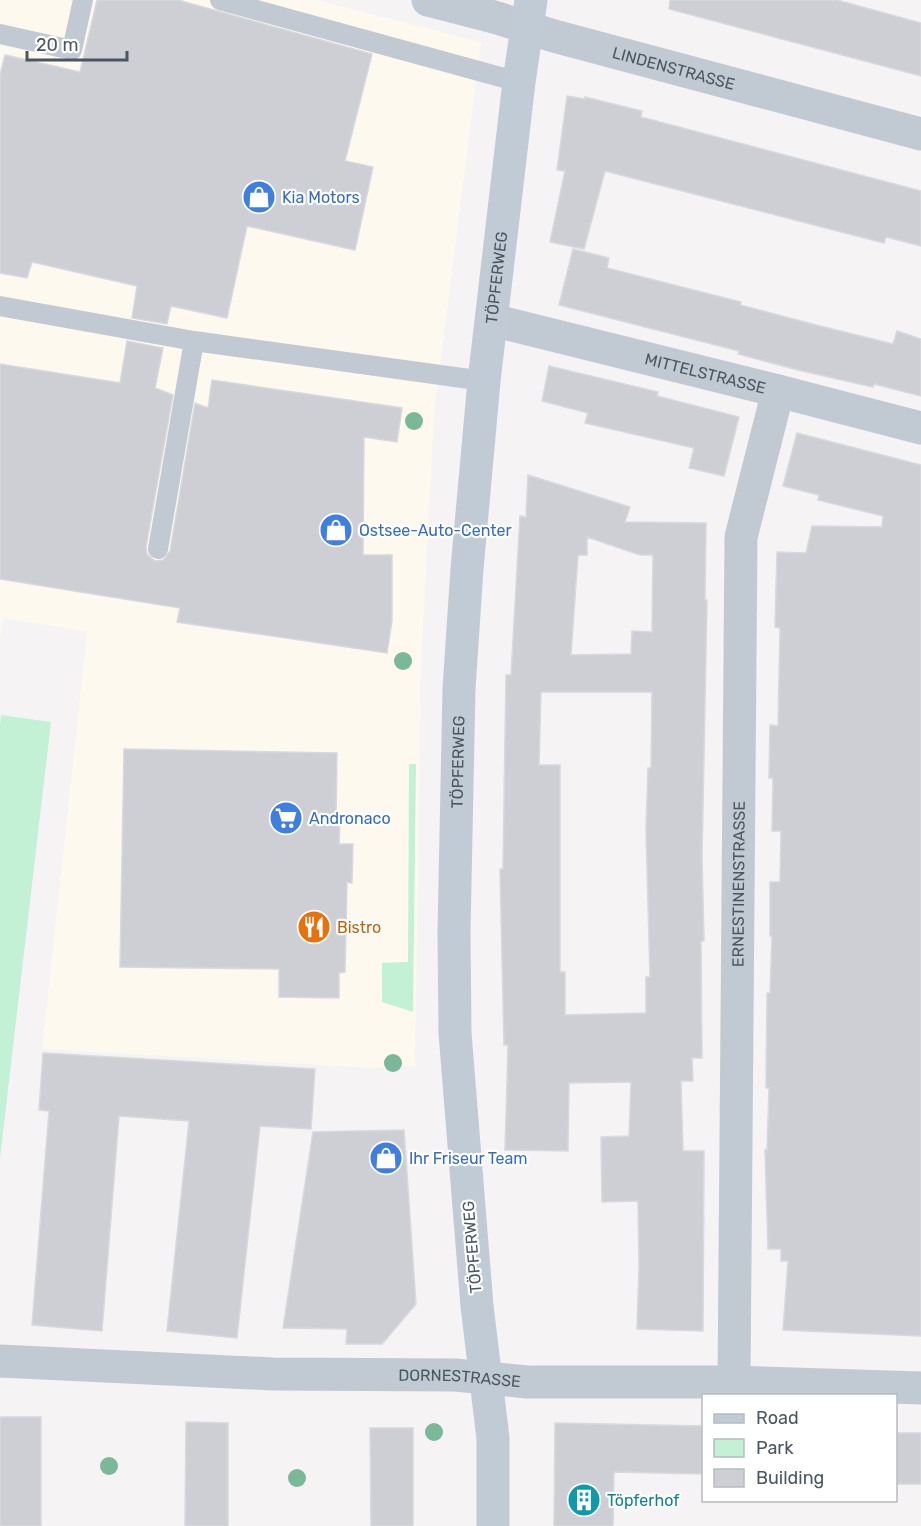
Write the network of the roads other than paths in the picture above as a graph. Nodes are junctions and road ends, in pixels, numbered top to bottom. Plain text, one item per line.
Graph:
1 (83, 0) edge
2 (220, 0) edge
3 (428, 0) edge
4 (529, 14) edge
5 (0, 34) edge
6 (519, 82) junction
7 (921, 134) edge
8 (0, 306) edge
9 (492, 320) junction
10 (194, 341) junction
11 (484, 381) junction
12 (778, 390) junction
13 (921, 428) edge
14 (158, 549) dead end
15 (0, 1361) edge
16 (488, 1378) junction
17 (734, 1382) junction
18 (921, 1388) edge
19 (493, 1526) edge

1 - 5 lane
2 - 6 lane
3 - 4 street, LINDENSTRASSE
4 - 6 main road, TÖPFERWEG
4 - 7 street, LINDENSTRASSE
6 - 9 main road, TÖPFERWEG
8 - 10 lane
9 - 11 main road, TÖPFERWEG
9 - 12 street, MITTELSTRASSE
10 - 11 lane
10 - 14 lane
11 - 16 main road, TÖPFERWEG
12 - 13 street, MITTELSTRASSE
12 - 17 street, ERNESTINENSTRASSE
15 - 16 street, DORNESTRASSE
16 - 17 street, DORNESTRASSE
16 - 19 main road, TÖPFERWEG
17 - 18 street, DORNESTRASSE

